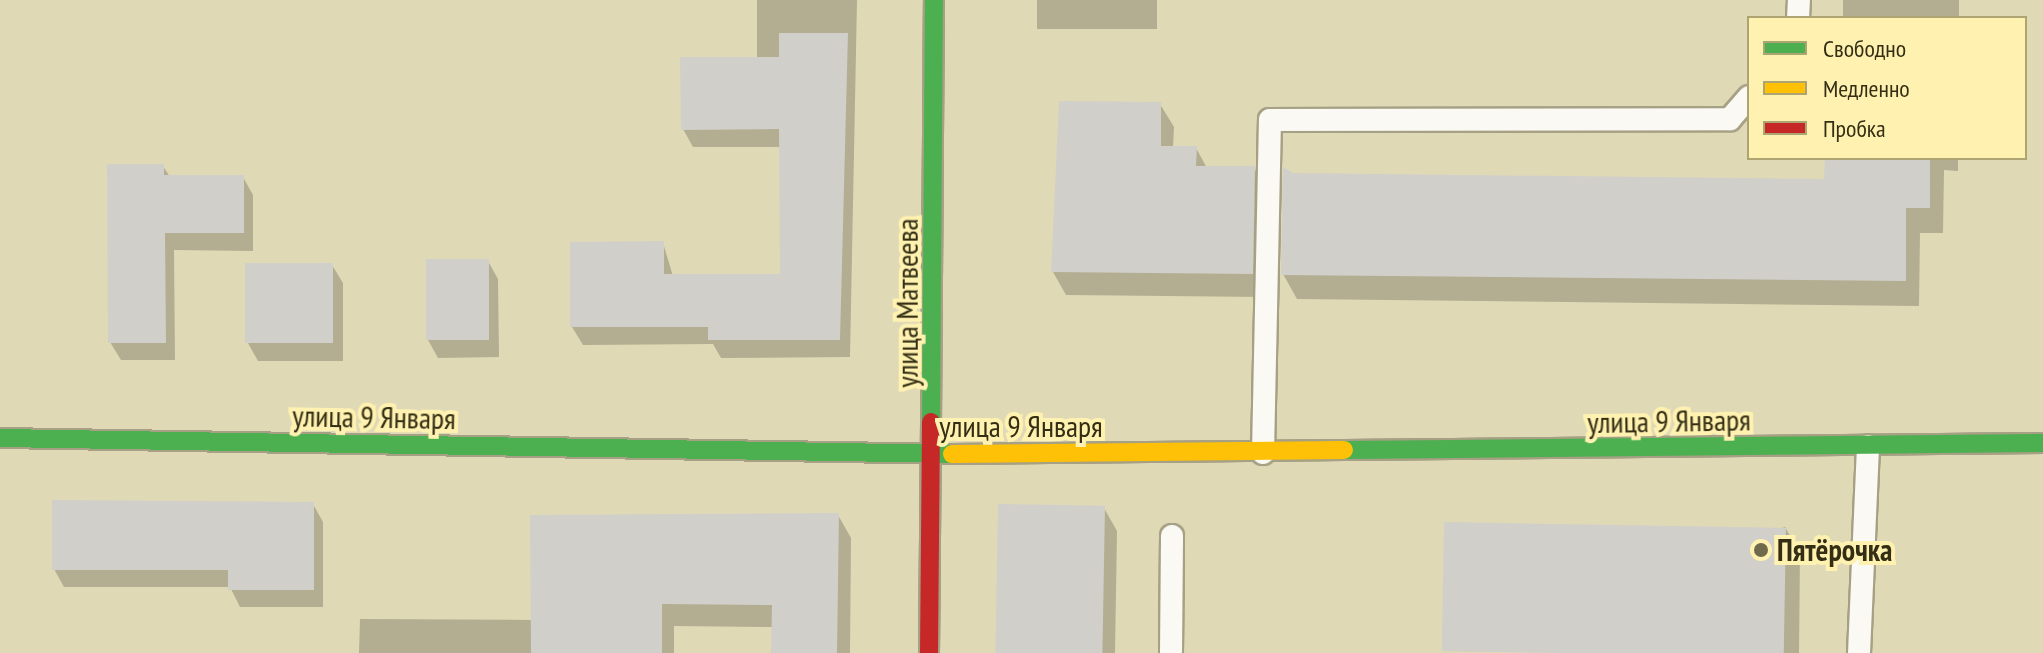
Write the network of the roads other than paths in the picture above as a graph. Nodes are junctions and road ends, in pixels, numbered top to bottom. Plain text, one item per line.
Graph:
1 (934, 0) edge
2 (1747, 99) edge
3 (0, 438) edge
4 (2043, 443) edge
5 (1868, 446) junction
6 (1263, 453) junction
7 (936, 454) junction
8 (1172, 536) dead end
9 (929, 653) edge
10 (1171, 653) edge
11 (1859, 653) edge

1 - 7 street, улица Матвеева
2 - 6 lane
3 - 7 street, улица 9 Января
4 - 5 street, улица 9 Января
5 - 6 street, улица 9 Января
5 - 11 lane
6 - 7 street, улица 9 Января
7 - 9 street, улица Матвеева
8 - 10 lane

